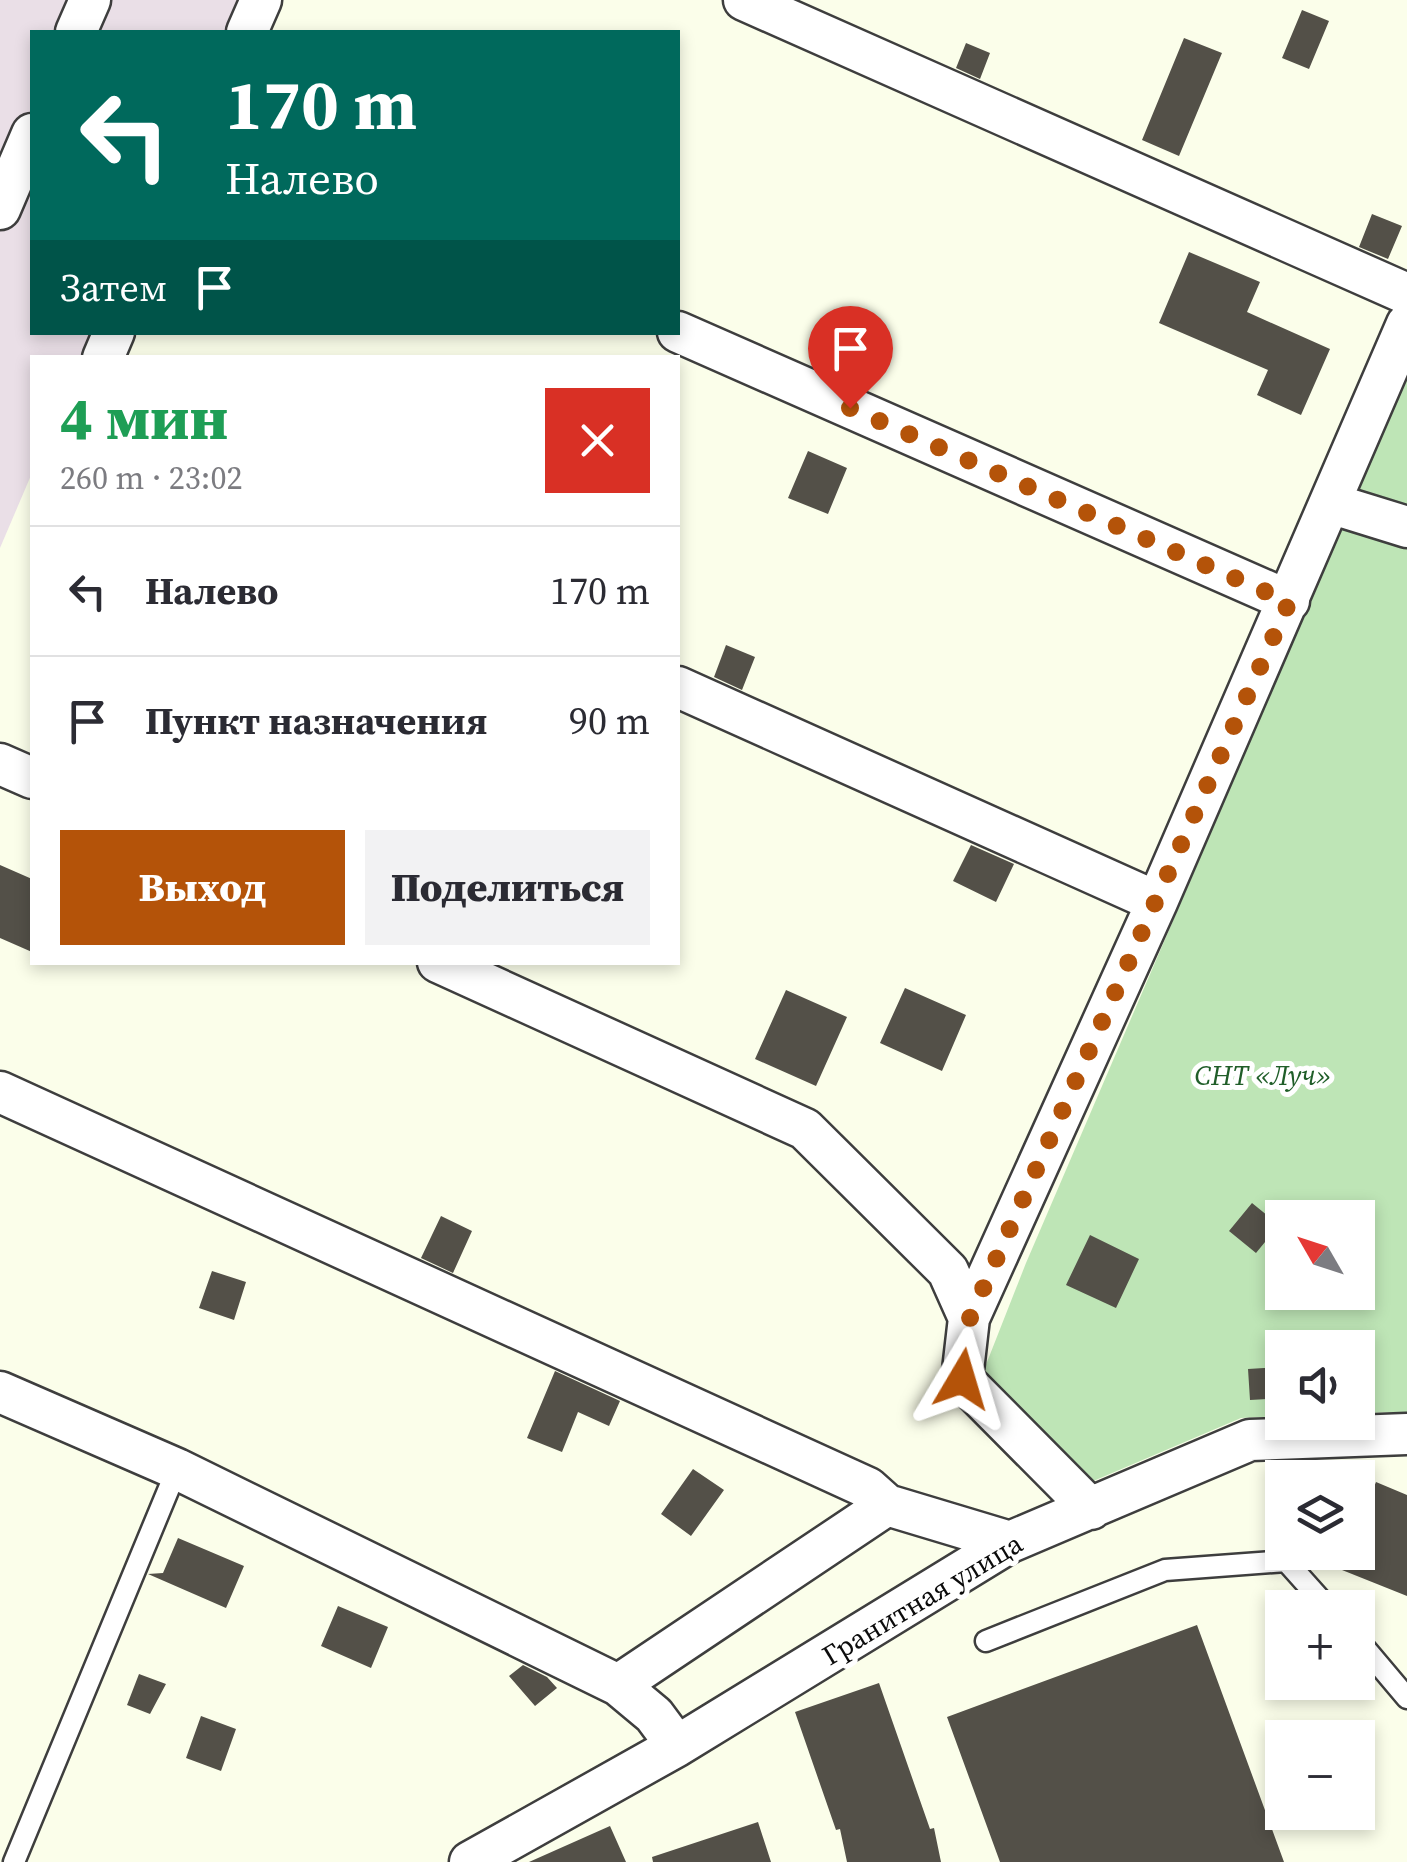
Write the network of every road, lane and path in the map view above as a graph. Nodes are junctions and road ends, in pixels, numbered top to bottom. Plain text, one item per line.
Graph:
1 (90, 0) edge
2 (261, 0) edge
3 (744, 0) edge
4 (77, 30) edge
5 (248, 30) edge
6 (30, 139) edge
7 (0, 209) edge
8 (1407, 294) edge
9 (1407, 324) edge
10 (680, 333) edge
11 (1349, 509) dead end
12 (1407, 527) edge
13 (1289, 602) junction
14 (680, 688) edge
15 (0, 764) edge
16 (30, 777) edge
17 (1157, 902) junction
18 (445, 965) edge
19 (0, 1092) edge
20 (970, 1318) junction
21 (0, 1392) edge
22 (1407, 1434) edge
23 (177, 1469) junction
24 (887, 1505) junction
25 (1090, 1509) junction
26 (1010, 1542) junction
27 (1312, 1590) edge
28 (986, 1641) dead end
29 (1375, 1660) edge
30 (618, 1686) junction
31 (1407, 1698) edge
32 (677, 1746) junction
33 (14, 1862) edge
34 (470, 1862) edge

1 - 4 street
2 - 5 street
3 - 8 street
6 - 7 street
9 - 13 street
10 - 13 street
11 - 12 street
13 - 17 street
14 - 17 street
15 - 16 street
17 - 20 street
18 - 20 street
19 - 24 street
20 - 25 street
21 - 23 street
22 - 25 street, Гранитная улица
23 - 30 street
23 - 33 lane
24 - 26 street
24 - 30 street
25 - 26 street, Гранитная улица
26 - 32 street, Гранитная улица
27 - 28 lane
29 - 31 lane
30 - 32 street
32 - 34 street, Гранитная улица

